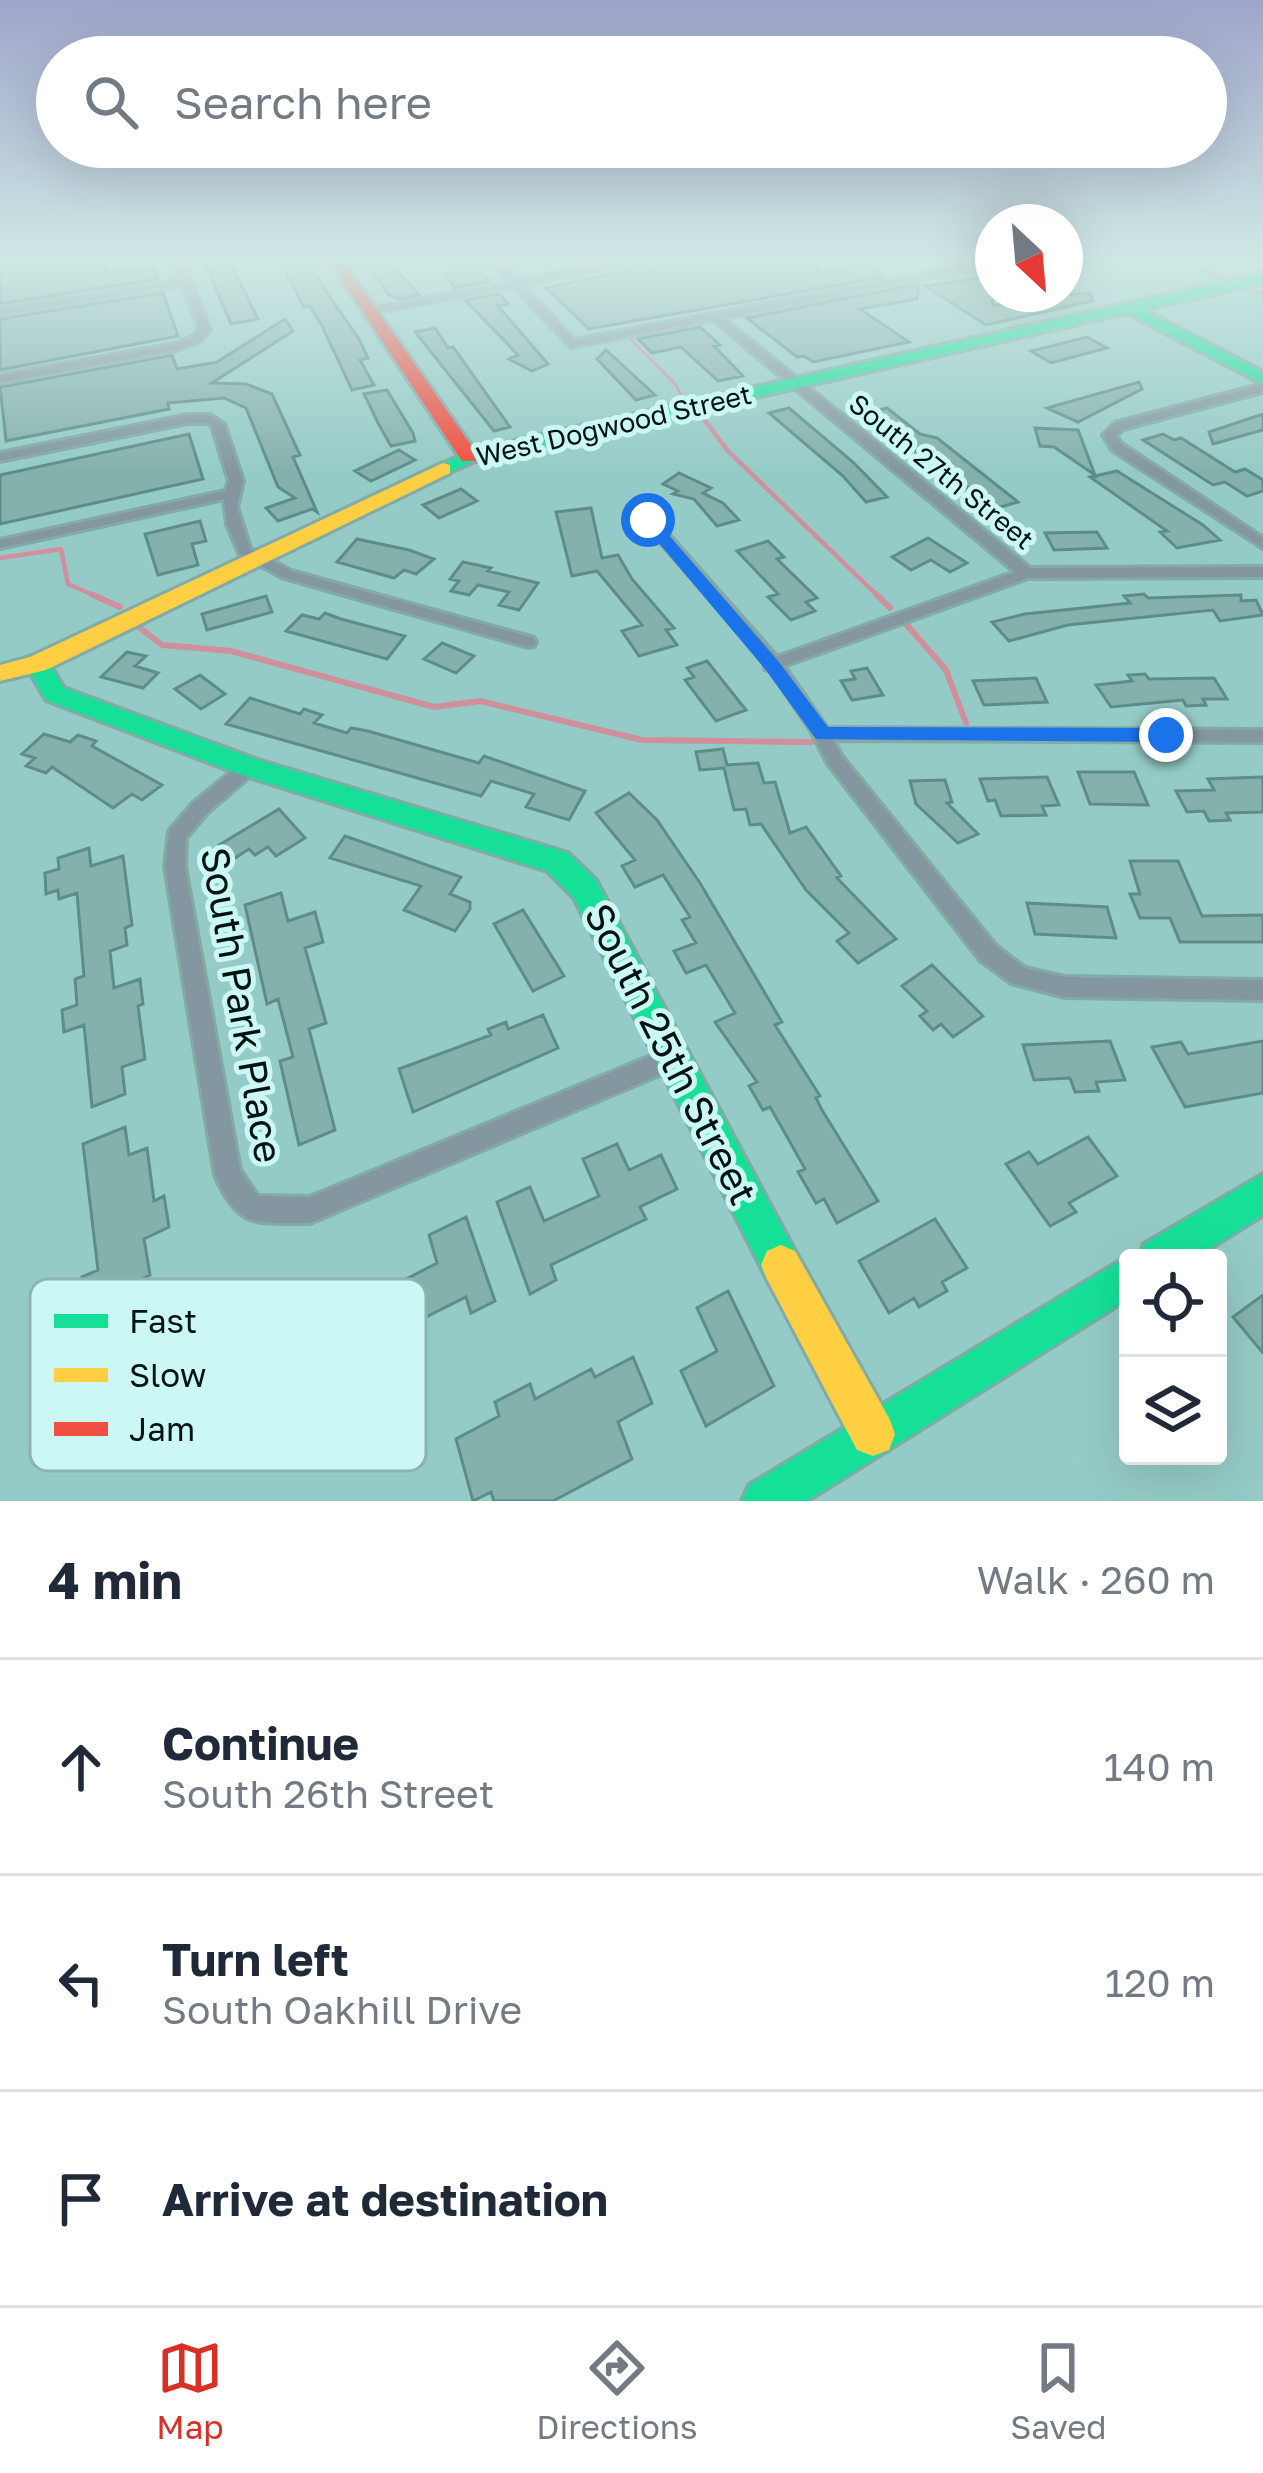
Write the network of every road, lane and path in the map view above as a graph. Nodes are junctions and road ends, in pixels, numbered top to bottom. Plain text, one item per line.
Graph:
1 (203, 331) edge
2 (384, 331) edge
3 (559, 331) edge
4 (638, 331) edge
5 (733, 331) edge
6 (1028, 331) edge
7 (1170, 331) edge
8 (0, 379) edge
9 (797, 384) junction
10 (1263, 384) edge
11 (0, 457) edge
12 (469, 458) junction
13 (229, 494) junction
14 (648, 520) dead end
15 (0, 544) edge
16 (1263, 544) edge
17 (260, 561) junction
18 (1263, 572) edge
19 (1026, 573) junction
20 (528, 642) dead end
21 (37, 664) junction
22 (771, 665) junction
23 (0, 674) edge
24 (823, 734) junction
25 (1263, 736) edge
26 (249, 766) junction
27 (1263, 990) edge
28 (670, 1059) junction
29 (1263, 1193) edge
30 (1173, 1249) edge
31 (1119, 1282) edge
32 (873, 1434) junction
33 (765, 1501) edge

1 - 8 street
2 - 12 street
3 - 4 street
5 - 9 street, South 27th Street
6 - 9 street, West Dogwood Street
7 - 10 street
9 - 12 street, West Dogwood Street
9 - 19 street, South 27th Street
10 - 16 street
11 - 13 street
12 - 17 street, West Dogwood Street
13 - 15 street
13 - 17 street
14 - 22 street
17 - 20 street
17 - 21 street, West Dogwood Street
18 - 19 street
19 - 22 street
21 - 23 street, West Dogwood Street
21 - 26 street, South 25th Street
22 - 24 street
24 - 25 street
24 - 27 street
26 - 28 street, South 25th Street
26 - 28 street, South Park Place
28 - 32 street, South 25th Street
29 - 30 street
31 - 32 street
32 - 33 street

